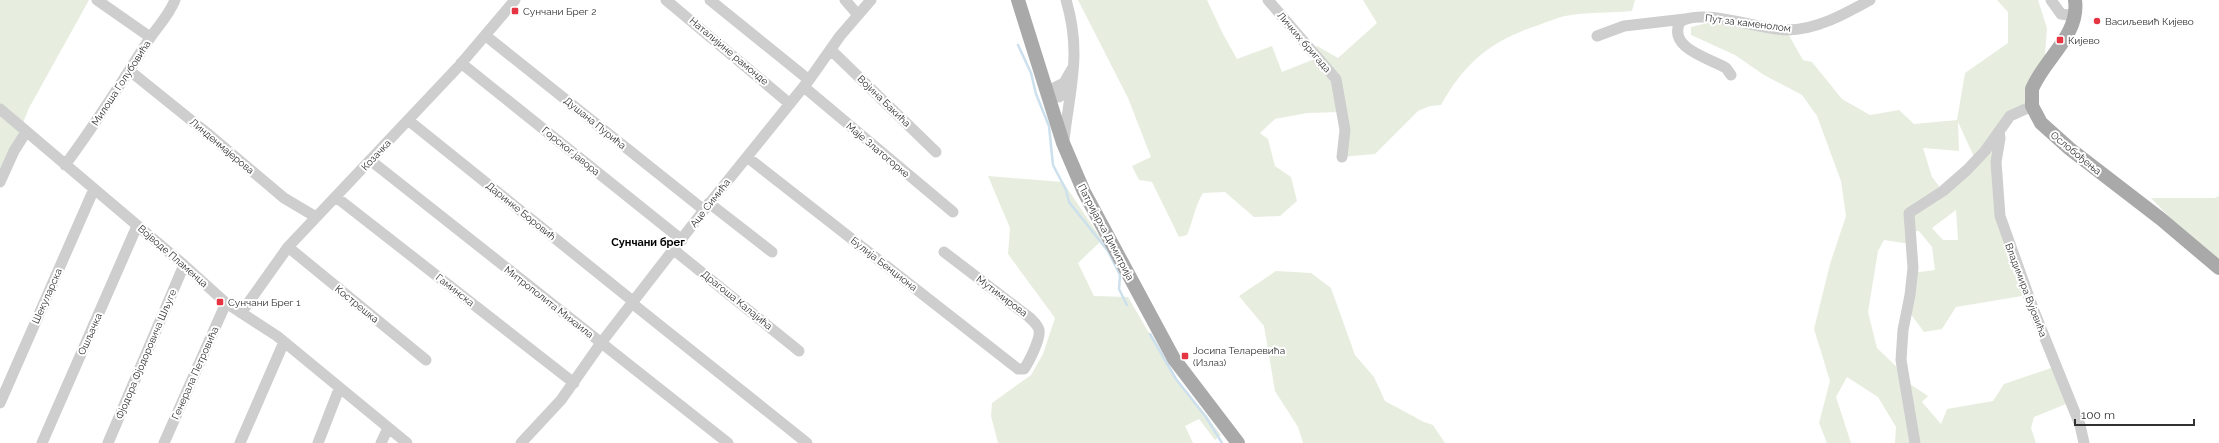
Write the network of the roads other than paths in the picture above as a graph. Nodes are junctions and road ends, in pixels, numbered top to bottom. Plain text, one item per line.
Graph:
1 (97, 0) edge
2 (175, 0) edge
3 (516, 0) edge
4 (666, 0) edge
5 (710, 0) edge
6 (845, 0) edge
7 (872, 0) edge
8 (1018, 0) edge
9 (1066, 0) edge
10 (1268, 0) edge
11 (1870, 0) edge
12 (2051, 0) edge
13 (2076, 0) edge
14 (858, 15) junction
15 (2075, 16) junction
16 (1685, 19) junction
17 (486, 36) junction
18 (1597, 36) dead end
19 (150, 37) junction
20 (831, 50) junction
21 (461, 63) junction
22 (1074, 67) junction
23 (130, 71) junction
24 (1731, 75) dead end
25 (807, 83) junction
26 (1071, 89) junction
27 (1048, 93) junction
28 (790, 104) junction
29 (2032, 106) junction
30 (0, 109) edge
31 (408, 120) junction
32 (26, 132) junction
33 (1999, 132) junction
34 (1063, 143) junction
35 (936, 152) dead end
36 (747, 157) junction
37 (1342, 157) dead end
38 (370, 160) junction
39 (65, 165) junction
40 (0, 182) edge
41 (94, 189) junction
42 (336, 197) junction
43 (707, 207) junction
44 (953, 212) dead end
45 (316, 217) junction
46 (137, 226) junction
47 (682, 240) junction
48 (288, 247) junction
49 (674, 250) junction
50 (772, 252) dead end
51 (944, 252) dead end
52 (184, 265) junction
53 (2219, 268) edge
54 (226, 303) junction
55 (633, 303) junction
56 (242, 313) junction
57 (284, 342) junction
58 (601, 343) junction
59 (799, 351) dead end
60 (426, 360) dead end
61 (1021, 370) joint
62 (574, 383) junction
63 (339, 389) junction
64 (0, 403) edge
65 (388, 428) junction
66 (42, 443) edge
67 (108, 443) edge
68 (164, 443) edge
69 (240, 443) edge
70 (318, 443) edge
71 (382, 443) edge
72 (407, 443) edge
73 (520, 443) edge
74 (728, 443) edge
75 (807, 443) edge
76 (1238, 443) edge
77 (1915, 443) edge
78 (2084, 443) edge

1 - 19 street
2 - 19 street, Милоша Голубовића
3 - 17 street, Козачка
4 - 28 street, Наталијине рамонде
5 - 25 street, Маје Златогорке
6 - 14 street
7 - 14 street, Аце Симића
8 - 27 main road, Патријарха Димитрија
9 - 22 street
10 - 37 street, Личких бригада
11 - 16 street, Пут за каменолом
12 - 15 street
13 - 15 main road
14 - 20 street, Аце Симића
15 - 29 main road
16 - 18 street, Пут за каменолом
16 - 24 street
17 - 21 street, Козачка
17 - 43 street, Душана Пурића
19 - 23 street, Милоша Голубовића
20 - 25 street, Аце Симића
20 - 35 street, Војина Бакића
21 - 31 street, Козачка
21 - 47 street, Горског јавора
22 - 26 street
22 - 27 street
23 - 39 street, Милоша Голубовића
23 - 45 street, Линденмајерова
25 - 28 street, Аце Симића
25 - 44 street, Маје Златогорке
26 - 27 street
26 - 34 street
27 - 34 main road, Патријарха Димитрија
28 - 36 street, Аце Симића
29 - 33 street
29 - 53 main road, Ослобођења
30 - 32 street, Војводе Пламенца
31 - 38 street, Козачка
31 - 55 street, Даринке Боровић
32 - 39 street, Војводе Пламенца
32 - 40 street
33 - 77 street
33 - 78 street, Владимира Вујовића
34 - 76 main road, Патријарха Димитрија
36 - 43 street, Аце Симића
36 - 61 street, Булија Бенциона
38 - 42 street, Козачка
38 - 58 street, Митрополита Михаила
39 - 41 street, Војводе Пламенца
41 - 46 street, Војводе Пламенца
41 - 64 street, Шекуларска
42 - 45 street, Козачка
42 - 62 street, Гаминска
43 - 47 street, Аце Симића
43 - 50 street, Душана Пурића
45 - 48 street, Козачка
46 - 52 street, Војводе Пламенца
46 - 66 street, Ошљачка
47 - 49 street, Аце Симића
48 - 56 street, Козачка
48 - 60 street, Кострешка
49 - 55 street, Аце Симића
49 - 59 street, Драгоша Калајића
51 - 61 street, Мутимирова
52 - 54 street, Војводе Пламенца
52 - 67 street, Фјодора Фјодоровича Шљуге
54 - 56 street, Војводе Пламенца
54 - 68 street, Генерала Петровића
55 - 58 street, Аце Симића
55 - 75 street, Даринке Боровић
56 - 57 street, Војводе Пламенца
57 - 63 street, Војводе Пламенца
57 - 69 street
58 - 62 street, Аце Симића
58 - 74 street, Митрополита Михаила
62 - 73 street, Аце Симића
63 - 65 street, Војводе Пламенца
63 - 70 street
65 - 71 street
65 - 72 street, Војводе Пламенца

